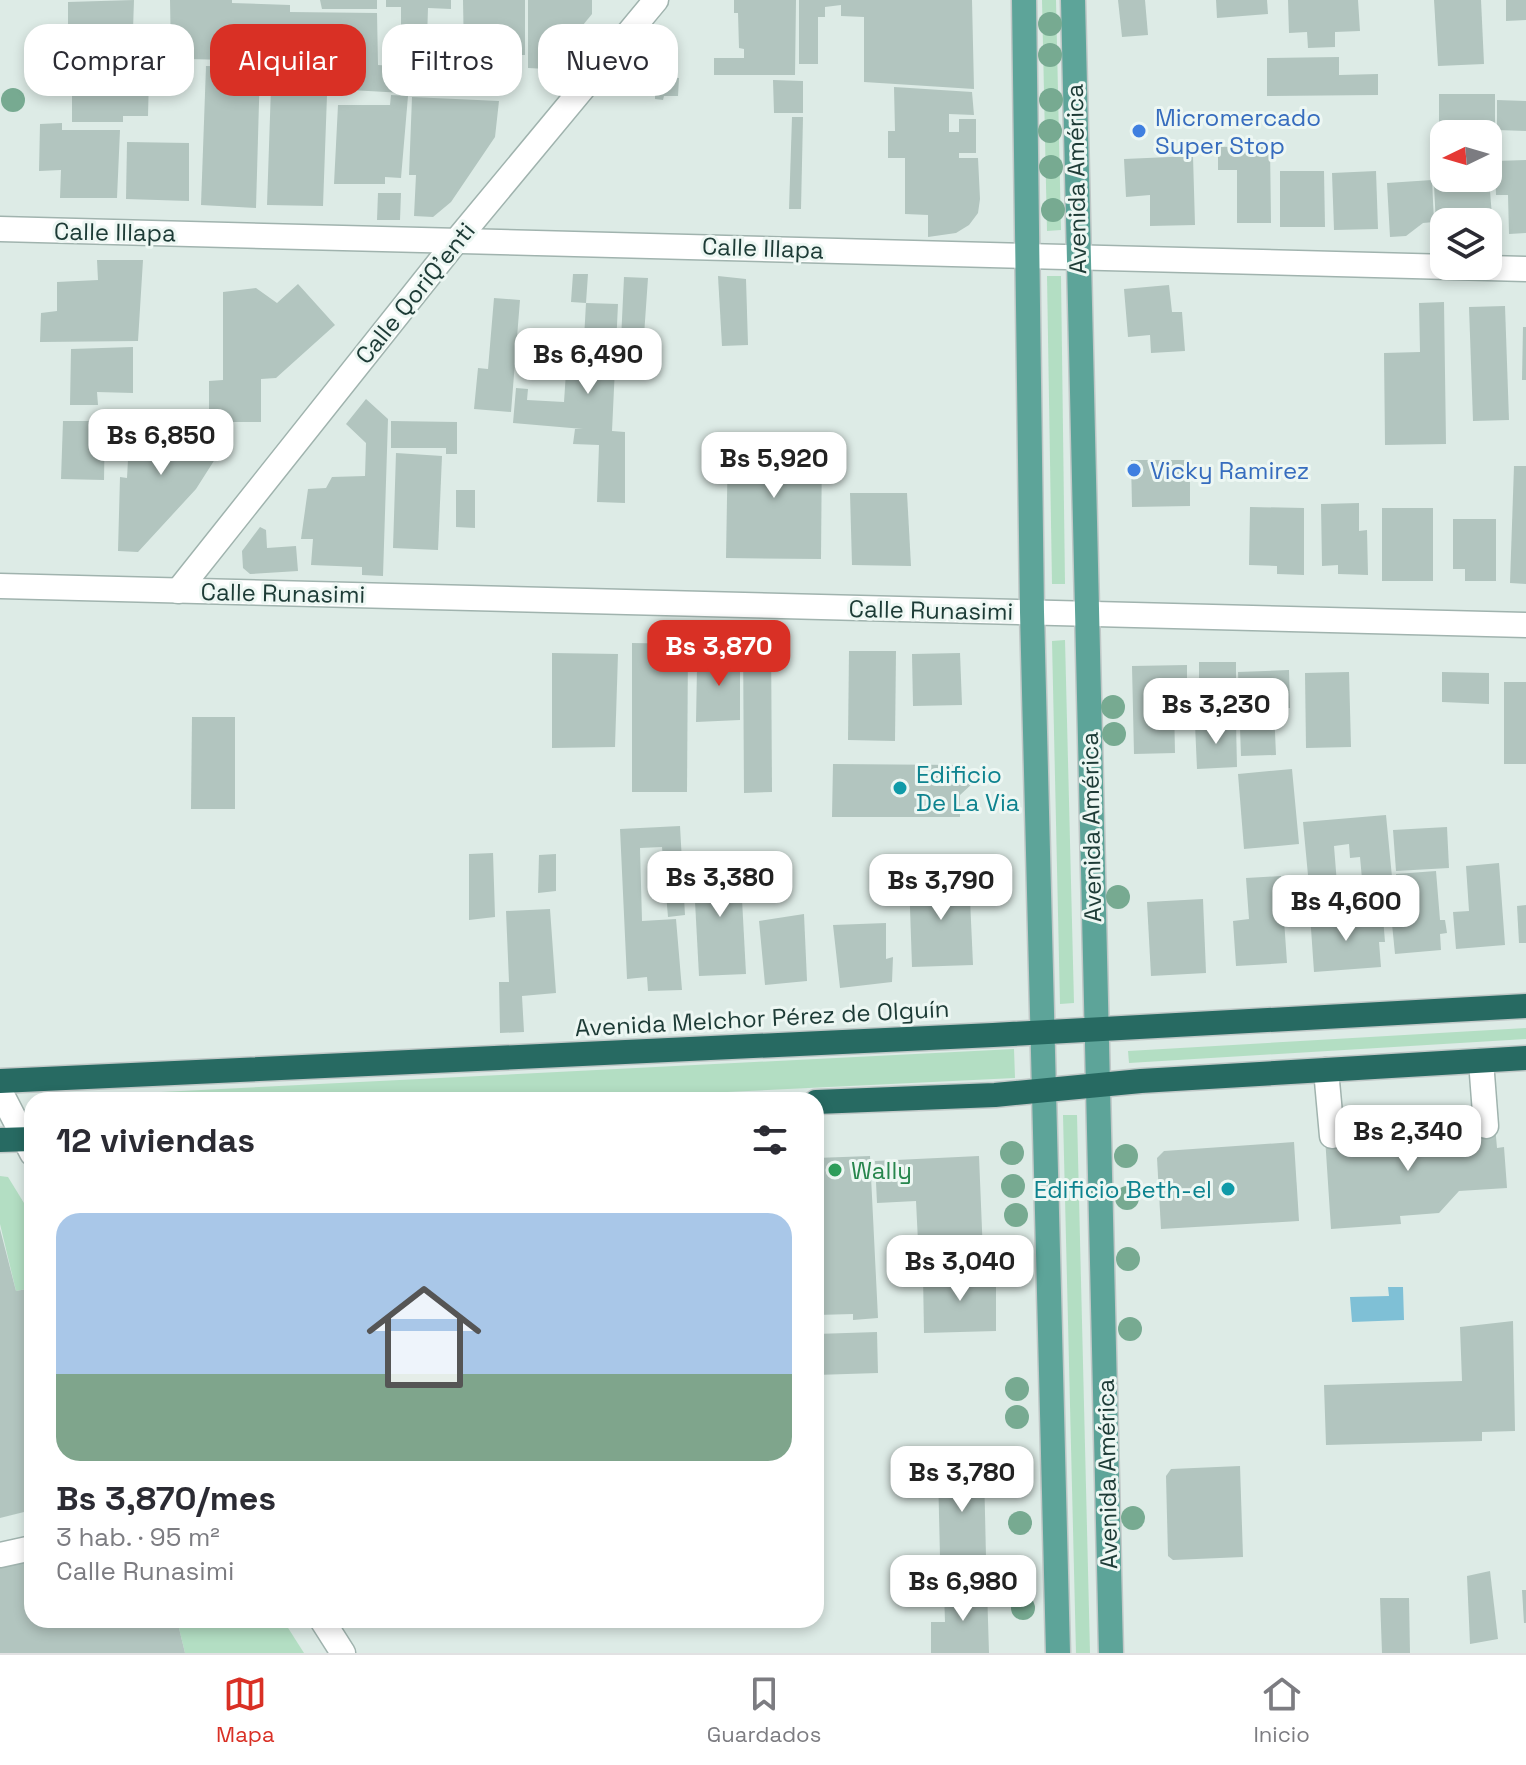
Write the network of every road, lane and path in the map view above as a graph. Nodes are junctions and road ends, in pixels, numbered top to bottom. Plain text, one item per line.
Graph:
1 (656, 0) edge
2 (1024, 0) edge
3 (1073, 0) edge
4 (0, 229) edge
5 (457, 240) junction
6 (1028, 255) junction
7 (1078, 258) junction
8 (1526, 269) edge
9 (0, 586) edge
10 (178, 591) junction
11 (1032, 612) junction
12 (1086, 614) junction
13 (1526, 625) edge
14 (1526, 1006) edge
15 (1096, 1030) junction
16 (1041, 1032) junction
17 (1526, 1058) edge
18 (1481, 1061) junction
19 (1326, 1070) junction
20 (0, 1081) edge
21 (1098, 1086) junction
22 (0, 1091) edge
23 (1043, 1091) junction
24 (824, 1102) edge
25 (1486, 1126) dead end
26 (1332, 1136) dead end
27 (22, 1143) edge
28 (24, 1550) edge
29 (0, 1555) edge
30 (327, 1628) edge
31 (343, 1653) edge
32 (1058, 1653) edge
33 (1111, 1653) edge

1 - 5 street, Calle QoriQ'enti
2 - 6 main road, Avenida América
3 - 7 main road, Avenida América
4 - 5 street, Calle Illapa
5 - 6 street, Calle Illapa
5 - 10 street, Calle QoriQ'enti
6 - 7 street, Calle Illapa
6 - 11 main road, Avenida América
7 - 8 street, Calle Illapa
7 - 12 main road, Avenida América
9 - 10 street, Calle Runasimi
10 - 11 street, Calle Runasimi
11 - 12 street, Calle Runasimi
11 - 16 main road, Avenida América
12 - 13 street, Calle Runasimi
12 - 15 main road, Avenida América
14 - 15 highway, Avenida Melchor Pérez de Olguín
15 - 16 highway, Avenida Melchor Pérez de Olguín
15 - 21 main road, Avenida América
16 - 20 highway, Avenida Melchor Pérez de Olguín
16 - 23 main road, Avenida América
17 - 18 highway
18 - 19 highway
18 - 25 street
19 - 21 highway
19 - 26 street
21 - 23 highway
21 - 33 main road, Avenida América
22 - 27 street
23 - 24 highway
23 - 32 main road, Avenida América
28 - 29 street
30 - 31 street

